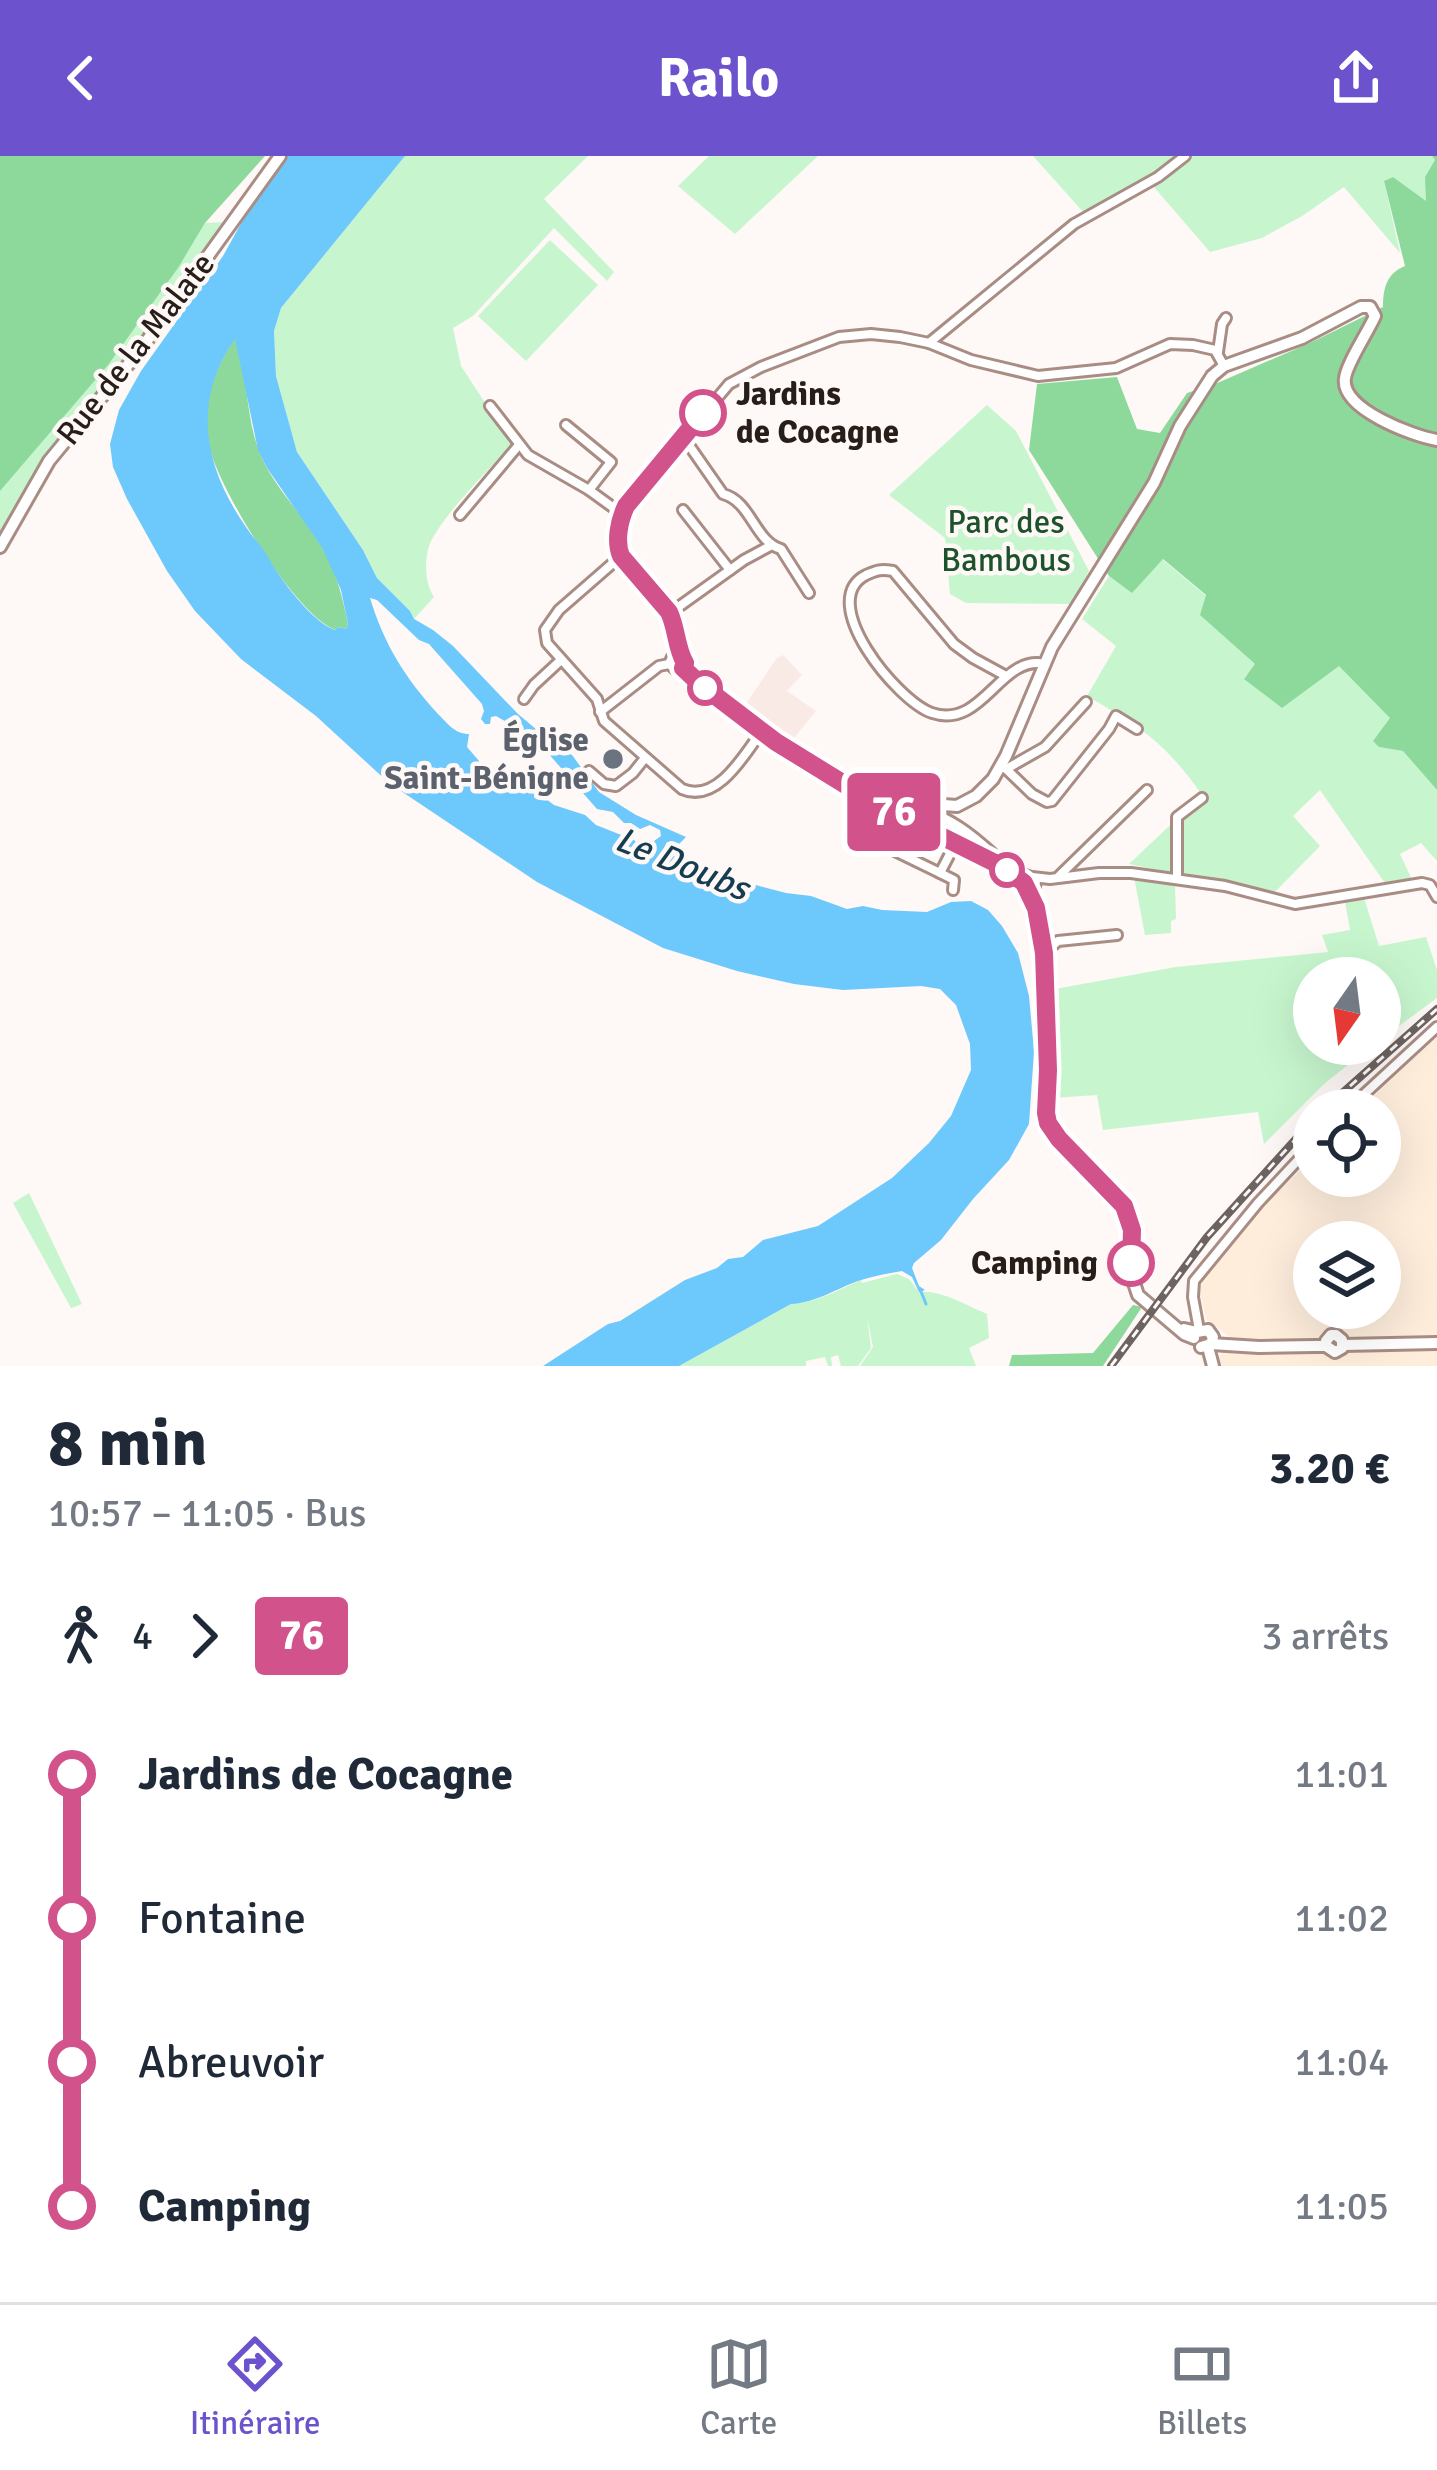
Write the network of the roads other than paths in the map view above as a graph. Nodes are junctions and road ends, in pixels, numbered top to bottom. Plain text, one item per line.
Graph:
1 (280, 156) edge
2 (1185, 156) edge
3 (1226, 318) dead end
4 (928, 343) junction
5 (1218, 352) junction
6 (1224, 366) junction
7 (490, 406) dead end
8 (566, 425) dead end
9 (684, 438) junction
10 (1437, 440) edge
11 (518, 446) junction
12 (589, 490) junction
13 (683, 510) dead end
14 (460, 514) dead end
15 (622, 514) junction
16 (0, 547) edge
17 (770, 547) junction
18 (621, 556) junction
19 (731, 571) junction
20 (809, 593) dead end
21 (670, 613) junction
22 (679, 655) junction
23 (561, 660) junction
24 (669, 664) junction
25 (1046, 665) junction
26 (683, 668) junction
27 (1006, 676) junction
28 (524, 700) dead end
29 (1086, 702) dead end
30 (600, 712) junction
31 (1136, 729) dead end
32 (761, 732) junction
33 (645, 758) junction
34 (1005, 767) junction
35 (589, 772) dead end
36 (1147, 790) dead end
37 (860, 794) junction
38 (895, 796) dead end
39 (1202, 798) dead end
40 (920, 808) dead end
41 (904, 818) junction
42 (868, 838) dead end
43 (955, 844) junction
44 (994, 863) junction
45 (940, 873) junction
46 (1053, 878) junction
47 (1177, 879) junction
48 (1030, 882) junction
49 (953, 890) dead end
50 (1437, 897) edge
51 (1117, 934) dead end
52 (1044, 953) junction
53 (1437, 1027) edge
54 (1370, 1089) edge
55 (1293, 1166) edge
56 (1203, 1336) junction
57 (1437, 1343) edge
58 (1210, 1366) edge

1 - 16 street, Rue de la Malate
2 - 4 street
3 - 5 street
4 - 5 street
4 - 9 street
5 - 6 street
6 - 10 street
6 - 25 street
7 - 11 street
8 - 12 street
9 - 15 street
9 - 17 street
11 - 12 street
11 - 14 street
12 - 15 street
13 - 19 street
15 - 18 street
17 - 19 street
17 - 20 street
18 - 21 street
18 - 23 street
19 - 21 street
21 - 22 street
22 - 24 street
22 - 26 street
23 - 28 street
23 - 30 street
24 - 26 street
24 - 30 street
25 - 27 street
25 - 34 street
26 - 32 street
27 - 27 street
29 - 34 street
30 - 33 street
31 - 34 street
32 - 33 street
32 - 37 street
33 - 35 street
34 - 41 street
36 - 46 street
37 - 38 street
37 - 41 street
39 - 47 street
40 - 44 street
41 - 43 street
42 - 45 street
43 - 44 street
43 - 45 street
44 - 48 street
45 - 49 street
46 - 47 street
46 - 48 street
47 - 50 street
48 - 52 street
51 - 52 street
52 - 56 street
53 - 54 street
55 - 56 street
56 - 57 street
56 - 58 street

